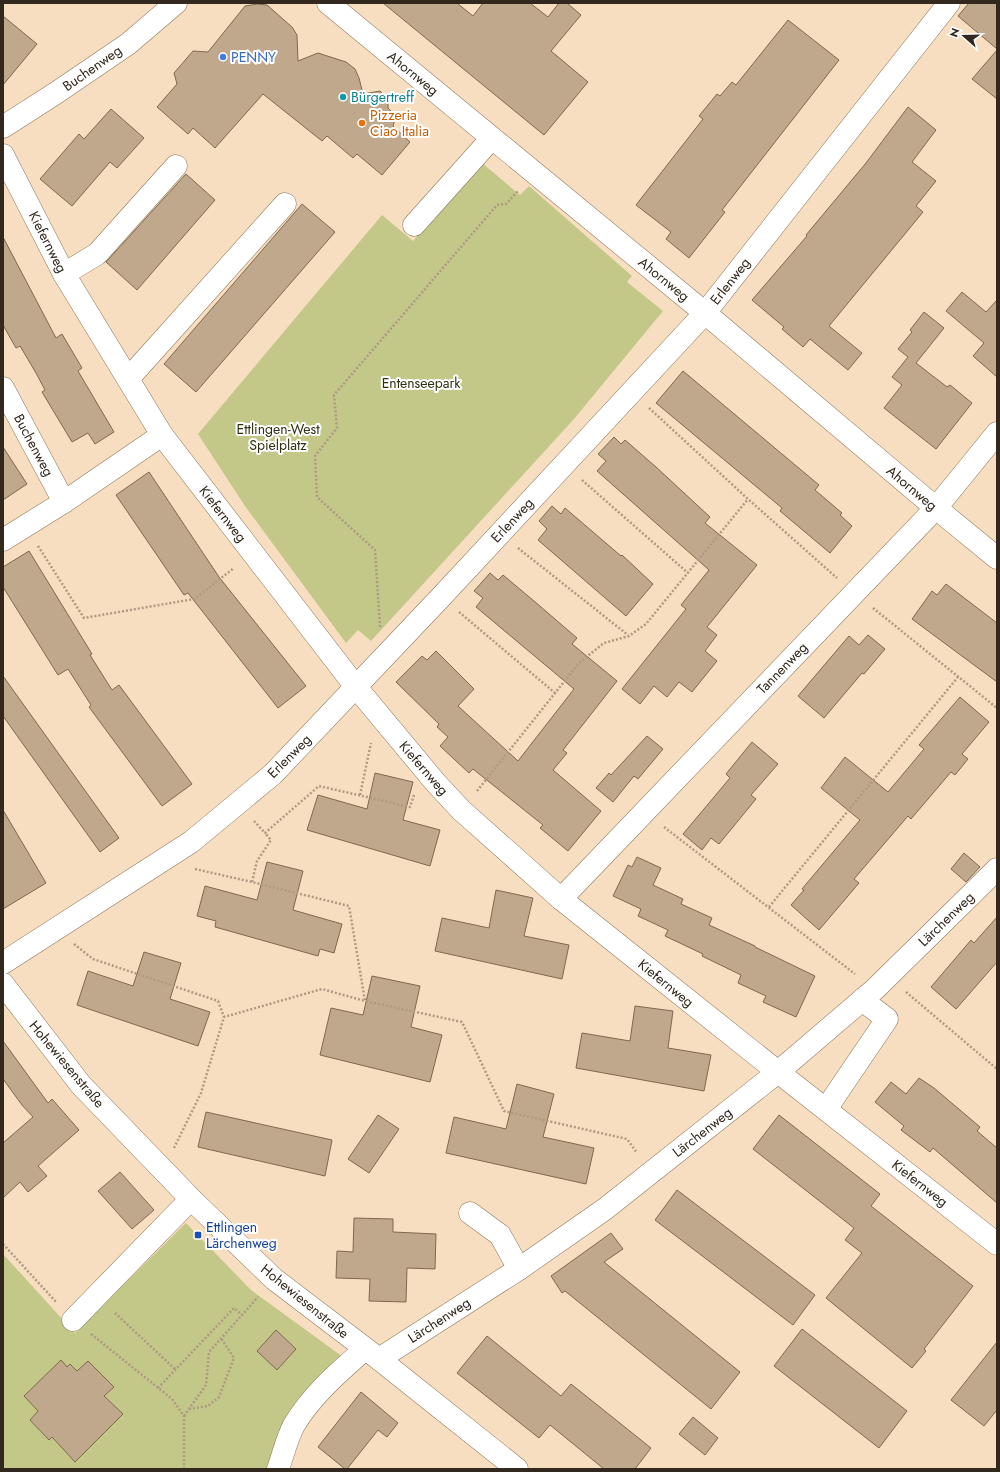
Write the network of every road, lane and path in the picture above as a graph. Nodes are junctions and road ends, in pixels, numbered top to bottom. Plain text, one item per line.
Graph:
1 (176, 3) edge
2 (328, 3) edge
3 (949, 3) edge
4 (3, 127) edge
5 (492, 138) junction
6 (3, 155) edge
7 (176, 166) dead end
8 (534, 173) junction
9 (285, 204) dead end
10 (414, 225) dead end
11 (64, 274) junction
12 (706, 313) junction
13 (128, 379) junction
14 (3, 388) edge
15 (632, 392) junction
16 (997, 433) edge
17 (162, 435) junction
18 (564, 464) junction
19 (748, 500) junction
20 (64, 502) junction
21 (936, 508) junction
22 (25, 526) junction
23 (500, 533) junction
24 (3, 540) edge
25 (253, 553) junction
26 (997, 558) edge
27 (688, 573) junction
28 (854, 593) junction
29 (441, 597) junction
30 (629, 636) junction
31 (397, 644) junction
32 (958, 677) junction
33 (356, 688) junction
34 (555, 693) junction
35 (997, 708) edge
36 (384, 721) junction
37 (424, 769) junction
38 (360, 795) junction
39 (238, 802) junction
40 (461, 810) junction
41 (644, 812) junction
42 (265, 833) junction
43 (176, 851) junction
44 (997, 869) edge
45 (252, 882) junction
46 (561, 899) junction
47 (769, 906) junction
48 (60, 926) junction
49 (3, 963) edge
50 (3, 984) edge
51 (875, 988) junction
52 (366, 1001) junction
53 (224, 1017) junction
54 (997, 1069) edge
55 (778, 1072) junction
56 (826, 1109) junction
57 (158, 1165) junction
58 (652, 1172) junction
59 (191, 1199) junction
60 (470, 1213) dead end
61 (3, 1244) edge
62 (997, 1244) edge
63 (519, 1269) junction
64 (274, 1279) junction
65 (115, 1313) dead end
66 (242, 1315) junction
67 (73, 1320) junction
68 (222, 1338) junction
69 (372, 1354) junction
70 (176, 1370) junction
71 (158, 1388) junction
72 (188, 1409) junction
73 (184, 1416) junction
74 (185, 1469) edge
75 (278, 1469) edge
76 (517, 1469) edge

1 - 4 street, Buchenweg
2 - 5 street, Ahornweg
3 - 12 street, Erlenweg
5 - 8 street, Ahornweg
5 - 10 street
6 - 11 street, Kiefernweg
7 - 11 street
8 - 12 street, Ahornweg
8 - 31 path
9 - 13 street
11 - 13 street, Kiefernweg
12 - 15 street, Erlenweg
12 - 21 street, Ahornweg
13 - 17 street, Kiefernweg
14 - 20 street, Buchenweg
15 - 18 street, Erlenweg
15 - 19 path
16 - 21 street, Tannenweg
17 - 20 street
17 - 25 street, Kiefernweg
18 - 23 street, Erlenweg
18 - 27 path
19 - 27 path
19 - 28 path
20 - 22 street
21 - 26 street, Ahornweg
21 - 28 street, Tannenweg
22 - 24 street
22 - 25 path
23 - 29 street, Erlenweg
23 - 30 path
25 - 33 street, Kiefernweg
27 - 30 path
28 - 32 path
28 - 41 street, Tannenweg
29 - 31 street, Erlenweg
29 - 34 path
30 - 34 path
31 - 33 street, Erlenweg
32 - 35 path
32 - 47 path
33 - 36 street, Kiefernweg
33 - 39 street, Erlenweg
34 - 40 path
36 - 37 street, Kiefernweg
36 - 38 path
37 - 38 path
37 - 40 street, Kiefernweg
38 - 42 path
39 - 42 path
39 - 43 street, Erlenweg
40 - 46 street, Kiefernweg
41 - 46 street, Tannenweg
41 - 47 path
42 - 45 path
43 - 45 path
43 - 48 street, Erlenweg
44 - 51 street, Lärchenweg
45 - 52 path
46 - 55 street, Kiefernweg
47 - 51 path
48 - 49 street, Erlenweg
48 - 53 path
50 - 57 street, Hohewiesenstraße
51 - 54 path
51 - 55 street, Lärchenweg
51 - 56 street
52 - 53 path
52 - 58 path
53 - 57 path
55 - 56 street, Kiefernweg
55 - 58 street, Lärchenweg
56 - 62 street, Kiefernweg
57 - 59 street, Hohewiesenstraße
58 - 63 street, Lärchenweg
59 - 64 street, Hohewiesenstraße
59 - 67 street
60 - 63 street
61 - 67 path
63 - 69 street, Lärchenweg
64 - 66 path
64 - 69 street, Hohewiesenstraße
65 - 70 path
66 - 68 path
66 - 70 path
67 - 71 path
68 - 72 path
68 - 72 path
69 - 75 street, Lärchenweg
69 - 76 street, Hohewiesenstraße
70 - 71 path
71 - 73 path
72 - 73 path
73 - 74 path

